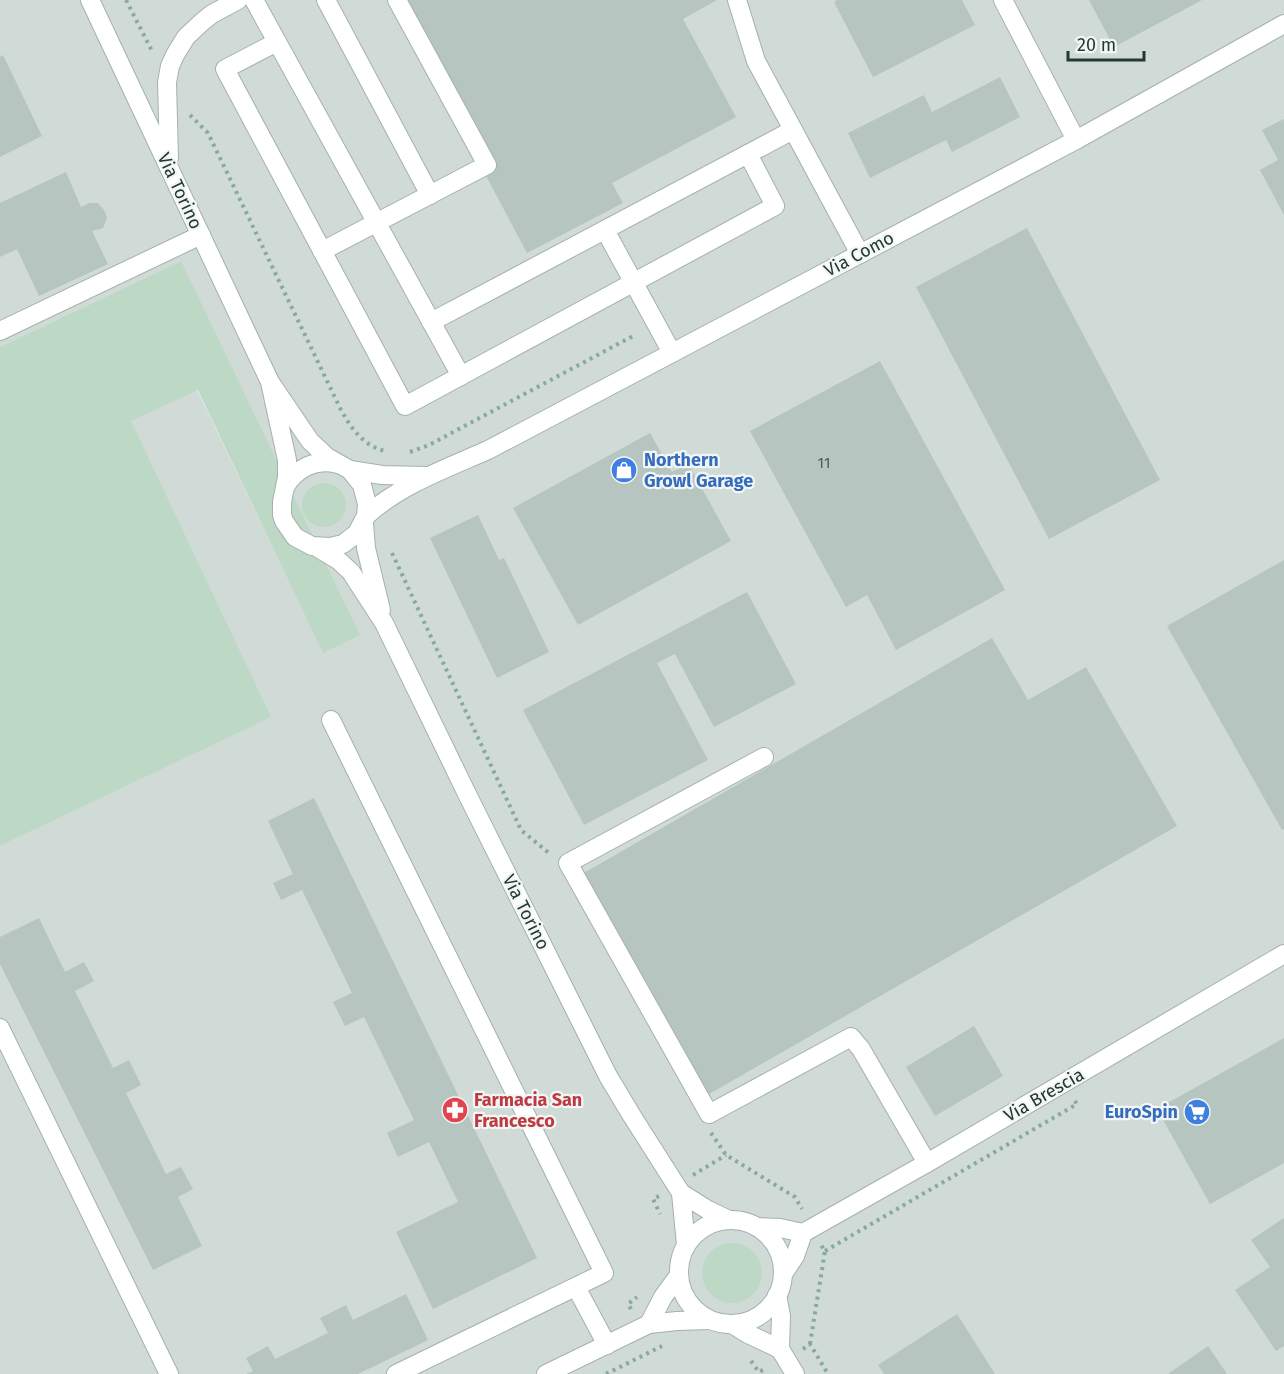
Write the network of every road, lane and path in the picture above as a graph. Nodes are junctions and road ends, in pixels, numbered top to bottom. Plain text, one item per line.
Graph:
1 (90, 0) edge
2 (238, 0) edge
3 (254, 0) edge
4 (326, 0) edge
5 (397, 0) edge
6 (737, 0) edge
7 (1003, 0) edge
8 (1284, 24) edge
9 (276, 42) junction
10 (185, 110) dead end
11 (793, 130) junction
12 (208, 133) dead end
13 (1077, 140) junction
14 (748, 154) junction
15 (169, 166) junction
16 (430, 195) junction
17 (376, 223) junction
18 (605, 230) junction
19 (201, 235) junction
20 (322, 251) junction
21 (860, 254) junction
22 (633, 282) junction
23 (431, 321) junction
24 (0, 331) edge
25 (672, 352) junction
26 (461, 376) junction
27 (270, 382) junction
28 (344, 467) junction
29 (429, 476) junction
30 (284, 489) junction
31 (365, 519) junction
32 (318, 548) junction
33 (392, 553) dead end
34 (384, 623) junction
35 (460, 696) dead end
36 (331, 720) dead end
37 (764, 757) dead end
38 (1284, 954) edge
39 (0, 1028) edge
40 (927, 1163) junction
41 (681, 1193) junction
42 (729, 1220) junction
43 (757, 1227) junction
44 (808, 1231) junction
45 (686, 1245) junction
46 (783, 1274) junction
47 (679, 1275) junction
48 (576, 1287) junction
49 (777, 1295) junction
50 (709, 1320) junction
51 (649, 1324) junction
52 (732, 1324) junction
53 (667, 1343) dead end
54 (810, 1344) junction
55 (607, 1345) junction
56 (746, 1357) dead end
57 (787, 1360) edge
58 (169, 1374) edge
59 (396, 1374) edge
60 (546, 1374) edge
61 (606, 1374) edge
62 (828, 1374) edge

1 - 15 street, Via Torino
2 - 15 street
3 - 9 street
4 - 16 street
5 - 16 street
6 - 11 street
7 - 13 street
8 - 13 street, Via Como
9 - 17 street
9 - 20 street
10 - 12 path
11 - 14 street
11 - 21 street
13 - 21 street, Via Como
14 - 18 street
14 - 22 street
15 - 19 street, Via Torino
16 - 17 street
17 - 20 street
17 - 23 street
18 - 22 street
18 - 23 street
19 - 24 street
19 - 27 street, Via Torino
20 - 26 street
21 - 25 street, Via Como
22 - 25 street
22 - 26 street
23 - 26 street
25 - 29 street, Via Como
27 - 28 street, Via Torino
27 - 30 street, Via Torino
28 - 29 street, Via Como
28 - 30 street
28 - 31 street, Via Torino
29 - 31 street, Via Como
30 - 32 street, Via Torino
31 - 32 street
31 - 34 street, Via Torino
32 - 34 street, Via Torino
33 - 35 path
34 - 41 street, Via Torino
36 - 48 street
37 - 40 street
38 - 40 street, Via Brescia
39 - 58 street
40 - 44 street, Via Brescia
41 - 42 street, Via Torino
41 - 45 street, Via Torino
42 - 43 street, Via Torino
42 - 45 street
43 - 44 street
43 - 46 street
44 - 46 street
44 - 54 path
45 - 47 street, Via Torino
46 - 49 street
47 - 50 street
47 - 51 street
48 - 55 street
48 - 59 street
49 - 52 street
49 - 57 street
50 - 51 street
50 - 52 street
51 - 55 street
52 - 57 street
53 - 61 path
54 - 57 path
54 - 62 path
55 - 60 street
56 - 57 path

